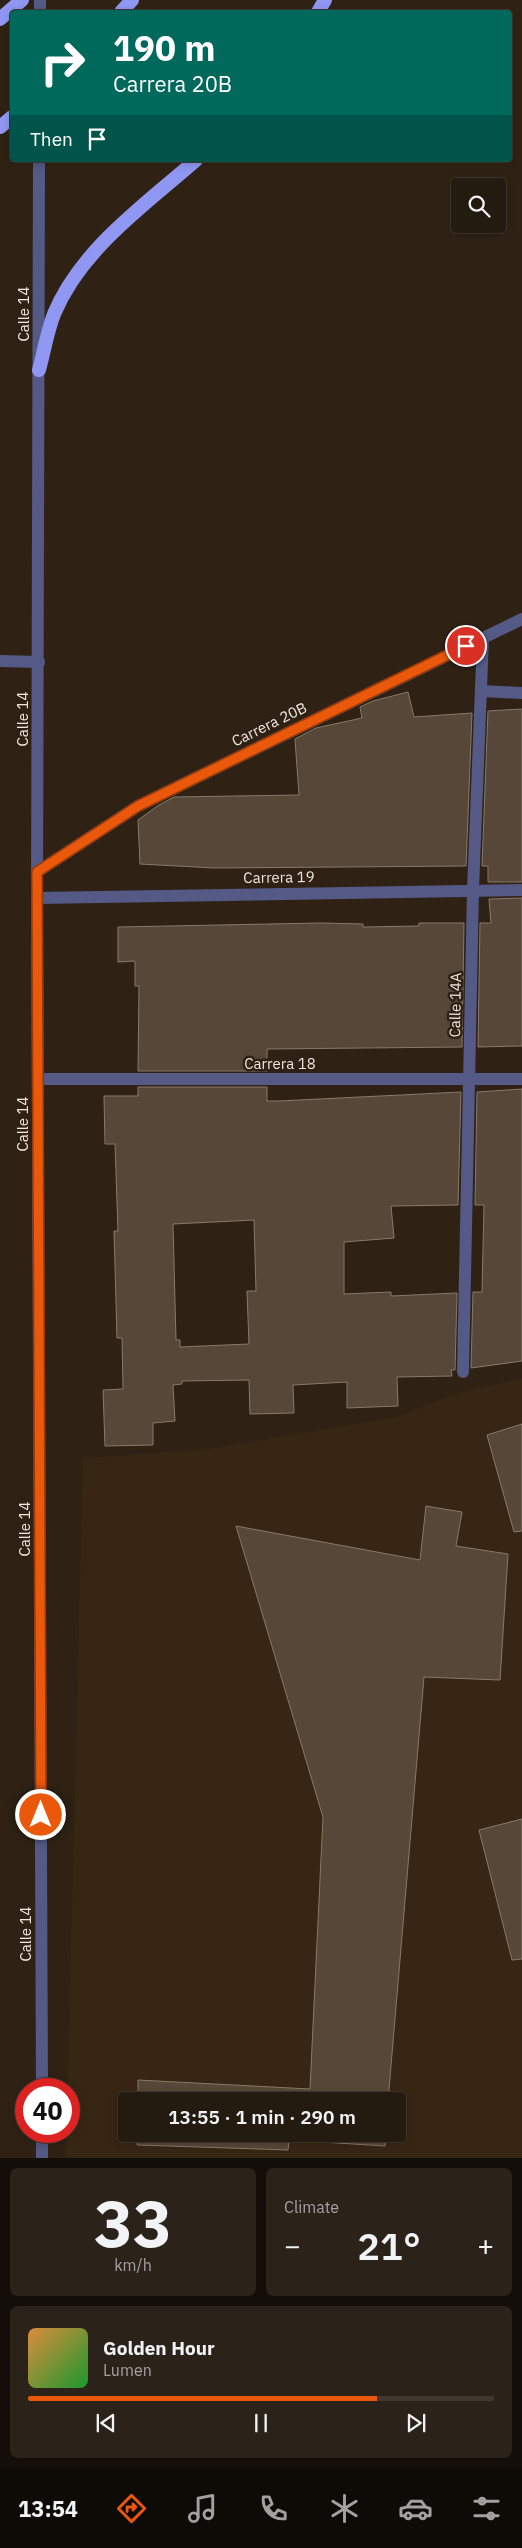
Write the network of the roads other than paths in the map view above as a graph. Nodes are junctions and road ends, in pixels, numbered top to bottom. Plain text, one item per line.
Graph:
1 (22, 0) edge
2 (132, 0) edge
3 (10, 10) edge
4 (10, 10) edge
5 (123, 10) edge
6 (0, 19) edge
7 (39, 162) edge
8 (194, 162) edge
9 (39, 370) junction
10 (522, 619) edge
11 (483, 638) junction
12 (0, 661) edge
13 (39, 662) junction
14 (482, 691) junction
15 (522, 693) edge
16 (37, 872) junction
17 (472, 890) junction
18 (522, 890) edge
19 (37, 898) junction
20 (470, 1078) junction
21 (38, 1079) junction
22 (522, 1079) edge
23 (463, 1372) dead end
24 (42, 2078) edge
25 (42, 2143) edge
26 (42, 2158) edge

1 - 3 highway
2 - 5 highway
4 - 6 highway
7 - 9 street, Calle 14
8 - 9 highway
9 - 13 street, Calle 14
10 - 11 street, Carrera 20B
11 - 14 street, Calle 14A
11 - 16 street, Carrera 20B
12 - 13 street
13 - 16 street, Calle 14
14 - 15 street
14 - 17 street, Calle 14A
16 - 19 street, Calle 14
17 - 18 street, Carrera 19
17 - 19 street, Carrera 19
17 - 20 street, Calle 14A
19 - 21 street, Calle 14
20 - 21 street, Carrera 18
20 - 22 street, Carrera 18
20 - 23 street, Calle 14A
21 - 24 street, Calle 14
25 - 26 street

